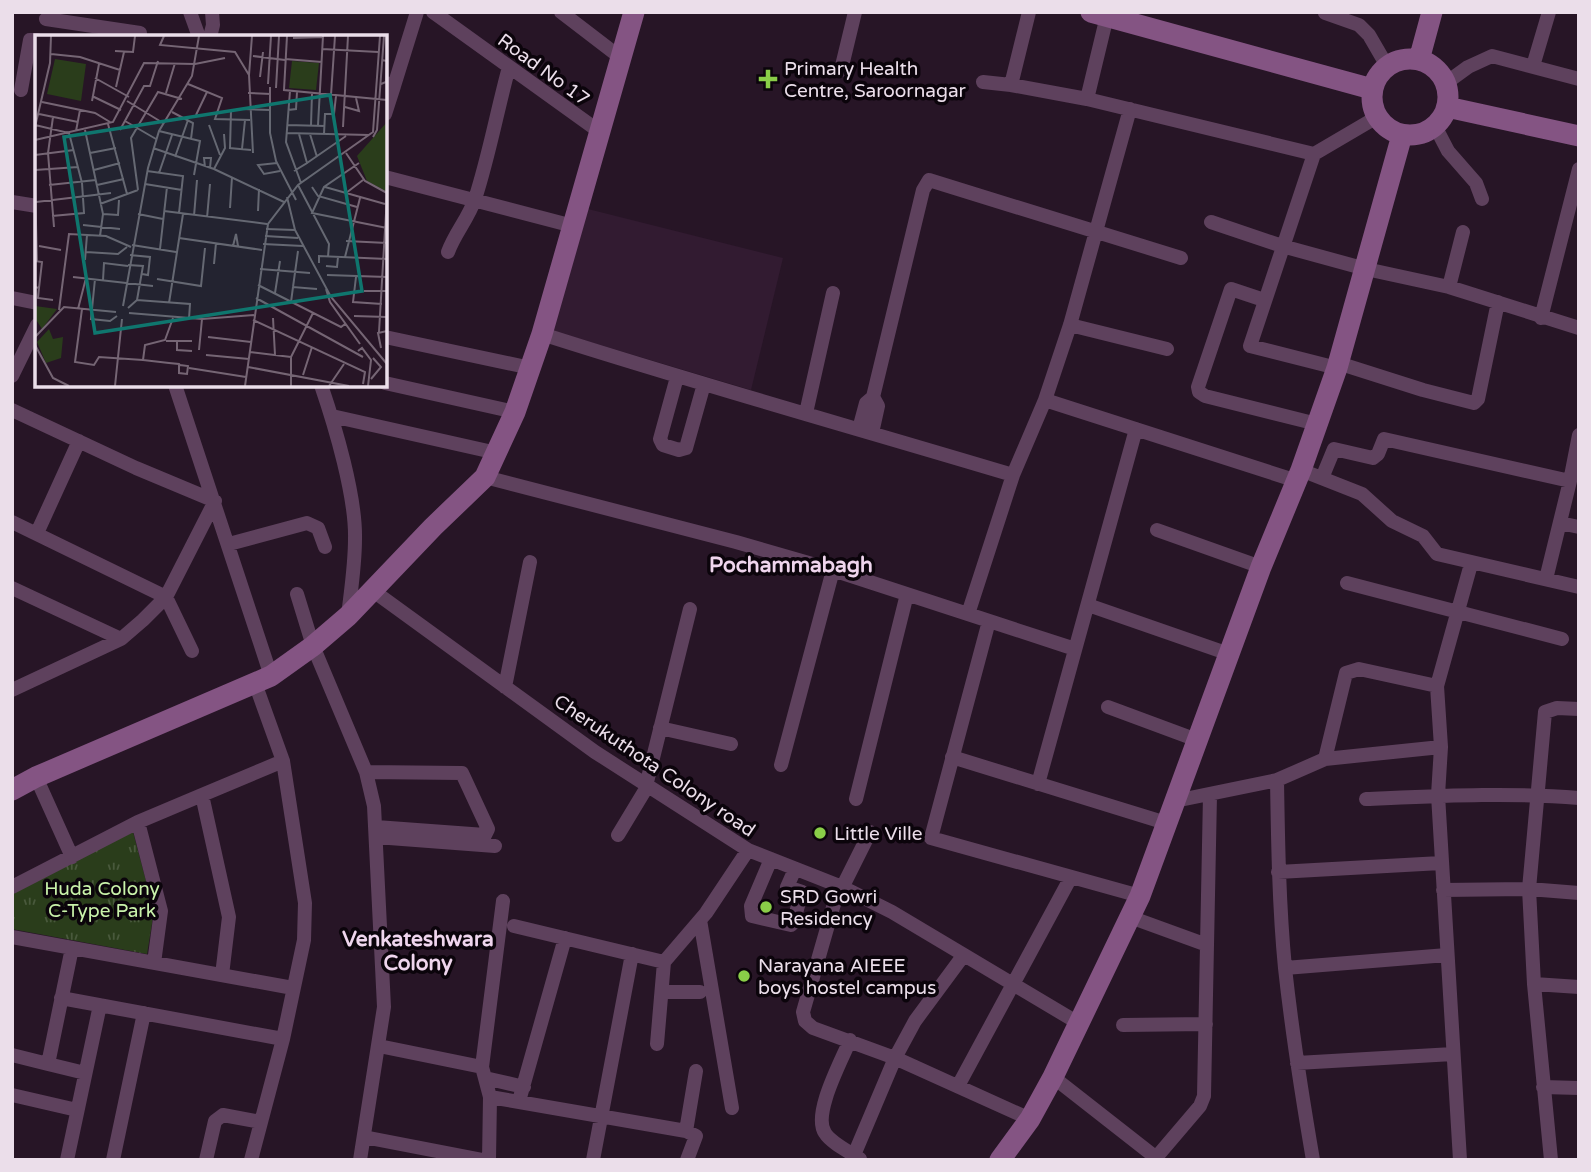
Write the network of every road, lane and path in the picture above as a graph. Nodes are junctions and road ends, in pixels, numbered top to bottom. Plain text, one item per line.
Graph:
1 (190, 12) edge
2 (212, 12) edge
3 (417, 12) edge
4 (433, 12) edge
5 (561, 12) edge
6 (634, 12) edge
7 (855, 12) edge
8 (1028, 12) edge
9 (1432, 12) edge
10 (1549, 12) edge
11 (1325, 13) edge
12 (1111, 15) edge
13 (47, 16) edge
14 (140, 33) dead end
15 (43, 35) edge
16 (198, 35) edge
17 (210, 35) edge
18 (35, 40) edge
19 (621, 58) junction
20 (1419, 60) junction
21 (1387, 66) junction
22 (1533, 66) junction
23 (509, 67) junction
24 (841, 70) dead end
25 (1579, 79) edge
26 (983, 82) dead end
27 (1446, 83) junction
28 (390, 84) edge
29 (1011, 85) junction
30 (16, 89) edge
31 (1372, 89) junction
32 (35, 93) edge
33 (1087, 99) junction
34 (387, 102) edge
35 (1447, 107) junction
36 (1130, 109) junction
37 (1377, 117) junction
38 (1435, 127) junction
39 (600, 132) junction
40 (1402, 135) junction
41 (1579, 136) edge
42 (1314, 154) junction
43 (1579, 169) edge
44 (387, 178) edge
45 (1482, 199) dead end
46 (474, 200) junction
47 (12, 202) edge
48 (35, 206) edge
49 (1211, 222) dead end
50 (573, 226) junction
51 (1095, 231) junction
52 (1464, 233) dead end
53 (1282, 246) junction
54 (448, 252) dead end
55 (1181, 258) dead end
56 (1366, 269) junction
57 (1449, 287) junction
58 (833, 293) dead end
59 (12, 298) edge
60 (1264, 300) junction
61 (1498, 302) junction
62 (35, 303) edge
63 (1541, 318) junction
64 (1070, 324) junction
65 (1579, 328) edge
66 (35, 329) edge
67 (542, 334) junction
68 (387, 337) edge
69 (1167, 349) dead end
70 (1337, 366) junction
71 (531, 368) junction
72 (12, 376) edge
73 (677, 377) junction
74 (387, 383) edge
75 (704, 384) junction
76 (177, 387) edge
77 (322, 387) edge
78 (1045, 400) junction
79 (12, 410) edge
80 (515, 412) junction
81 (806, 413) junction
82 (332, 416) junction
83 (1136, 429) junction
84 (865, 431) junction
85 (1314, 434) junction
86 (1579, 435) edge
87 (79, 441) junction
88 (1334, 449) junction
89 (497, 453) junction
90 (1576, 459) edge
91 (1013, 475) junction
92 (1299, 475) junction
93 (485, 477) junction
94 (1322, 478) junction
95 (1570, 481) junction
96 (215, 501) junction
97 (12, 522) edge
98 (1560, 523) junction
99 (1579, 527) edge
100 (1157, 530) dead end
101 (37, 533) junction
102 (229, 544) junction
103 (325, 547) dead end
104 (530, 562) dead end
105 (1471, 564) junction
106 (1261, 567) junction
107 (833, 570) junction
108 (1546, 579) junction
109 (1347, 583) dead end
110 (1579, 587) edge
111 (12, 588) edge
112 (372, 590) junction
113 (297, 594) dead end
114 (907, 594) junction
115 (166, 597) junction
116 (1088, 605) junction
117 (690, 609) dead end
118 (1459, 611) junction
119 (968, 614) junction
120 (348, 615) junction
121 (989, 621) junction
122 (121, 639) junction
123 (1563, 639) dead end
124 (313, 646) junction
125 (1075, 649) junction
126 (192, 651) dead end
127 (1228, 654) junction
128 (263, 679) junction
129 (1437, 686) junction
130 (505, 687) junction
131 (12, 690) edge
132 (1108, 707) dead end
133 (1579, 709) edge
134 (660, 728) junction
135 (1197, 740) junction
136 (731, 744) dead end
137 (1441, 747) junction
138 (952, 757) junction
139 (1325, 759) junction
140 (283, 761) junction
141 (781, 765) dead end
142 (366, 772) junction
143 (36, 776) junction
144 (1277, 780) junction
145 (1038, 784) junction
146 (646, 786) junction
147 (12, 790) edge
148 (202, 794) junction
149 (1539, 794) junction
150 (1210, 796) junction
151 (1438, 796) junction
152 (1579, 798) edge
153 (856, 799) dead end
154 (1366, 799) dead end
155 (1175, 802) junction
156 (138, 822) junction
157 (1166, 823) junction
158 (376, 832) junction
159 (870, 832) dead end
160 (618, 835) dead end
161 (495, 846) dead end
162 (748, 850) junction
163 (72, 857) junction
164 (771, 859) junction
165 (1441, 863) junction
166 (795, 869) junction
167 (1278, 872) junction
168 (1071, 877) junction
169 (12, 887) edge
170 (842, 887) junction
171 (1529, 889) junction
172 (1443, 890) junction
173 (1579, 893) edge
174 (1140, 896) junction
175 (503, 901) dead end
176 (1130, 916) junction
177 (700, 920) junction
178 (514, 926) dead end
179 (12, 937) edge
180 (565, 939) junction
181 (1207, 945) junction
182 (72, 948) junction
183 (632, 954) junction
184 (1447, 955) junction
185 (963, 956) junction
186 (154, 962) junction
187 (664, 962) junction
188 (1285, 968) junction
189 (222, 975) junction
190 (1535, 984) junction
191 (1012, 985) junction
192 (1579, 987) edge
193 (293, 988) junction
194 (662, 992) junction
195 (700, 992) dead end
196 (61, 998) junction
197 (100, 1004) junction
198 (144, 1013) junction
199 (1080, 1024) junction
200 (1206, 1024) junction
201 (1123, 1025) dead end
202 (283, 1039) junction
203 (850, 1040) junction
204 (657, 1044) dead end
205 (379, 1046) junction
206 (1453, 1054) junction
207 (12, 1055) edge
208 (895, 1058) junction
209 (1297, 1062) junction
210 (48, 1064) junction
211 (696, 1071) dead end
212 (483, 1072) junction
213 (85, 1073) junction
214 (1053, 1077) junction
215 (958, 1086) junction
216 (524, 1087) junction
217 (1543, 1087) junction
218 (1579, 1088) edge
219 (12, 1095) edge
220 (490, 1097) junction
221 (520, 1101) junction
222 (732, 1108) dead end
223 (78, 1110) junction
224 (601, 1116) junction
225 (1030, 1119) junction
226 (261, 1122) junction
227 (686, 1131) junction
228 (364, 1137) junction
229 (857, 1157) edge
230 (1157, 1159) edge
231 (67, 1160) edge
232 (113, 1160) edge
233 (206, 1160) edge
234 (251, 1160) edge
235 (360, 1160) edge
236 (483, 1160) edge
237 (489, 1160) edge
238 (593, 1160) edge
239 (687, 1160) edge
240 (1000, 1160) edge
241 (1313, 1160) edge
242 (1460, 1160) edge
243 (1551, 1160) edge

1 - 16 street
2 - 17 street
3 - 28 street
4 - 23 street, Road No 17
5 - 19 street
6 - 19 street
7 - 24 street
8 - 29 street
9 - 20 street
10 - 22 street
11 - 21 street
12 - 31 street
12 - 33 street
13 - 14 street
13 - 15 street
18 - 30 street
19 - 39 street
20 - 21 street
20 - 27 street
21 - 31 street
22 - 25 street
22 - 27 street
23 - 39 street, Road No 17
23 - 46 street
26 - 29 street
27 - 35 street
28 - 34 street
29 - 33 street
30 - 32 street
31 - 37 street
33 - 36 street
35 - 38 street
35 - 41 street
36 - 42 street
36 - 51 street
37 - 40 street
37 - 42 street
38 - 40 street
38 - 45 street
39 - 50 street
40 - 56 street
42 - 53 street
43 - 63 street
44 - 46 street
46 - 50 street
46 - 54 street
47 - 48 street
49 - 53 street
50 - 67 street
51 - 55 street
51 - 64 street
51 - 84 street
52 - 57 street
53 - 56 street
53 - 60 street
56 - 57 street
56 - 70 street
57 - 61 street
58 - 81 street
59 - 62 street
60 - 70 street
60 - 85 street
61 - 63 street
61 - 70 street
63 - 65 street
64 - 69 street
64 - 78 street
66 - 72 street
67 - 71 street
67 - 73 street
68 - 71 street
70 - 85 street
71 - 80 street
73 - 75 street
73 - 75 street
74 - 80 street
75 - 81 street
76 - 96 street
77 - 82 street
78 - 83 street
78 - 91 street
79 - 87 street
80 - 89 street
81 - 84 street
82 - 89 street
82 - 120 street
83 - 92 street
83 - 116 street
84 - 91 street
85 - 88 street
85 - 92 street
86 - 90 street
87 - 96 street
87 - 101 street
88 - 94 street
88 - 95 street
89 - 93 street
90 - 95 street
91 - 119 street
92 - 94 street
92 - 106 street
93 - 107 street
93 - 112 street
94 - 105 street
95 - 98 street
96 - 102 street
96 - 115 street
97 - 101 street
98 - 99 street
98 - 108 street
100 - 106 street
101 - 115 street
102 - 103 street
102 - 128 street
104 - 130 street
105 - 108 street
105 - 118 street
106 - 127 street
107 - 114 street
107 - 141 street
108 - 110 street
109 - 118 street
111 - 122 street
112 - 120 street
112 - 130 street, Cherukuthota Colony road
113 - 124 street
114 - 119 street
114 - 153 street
115 - 122 street
115 - 126 street
116 - 125 street
116 - 127 street
117 - 134 street
118 - 123 street
118 - 129 street
119 - 121 street
120 - 124 street
121 - 125 street
121 - 138 street
122 - 131 street
124 - 128 street
124 - 142 street
125 - 145 street
127 - 135 street
128 - 140 street
128 - 143 street
129 - 137 street
129 - 139 street
130 - 146 street, Cherukuthota Colony road
132 - 135 street
133 - 149 street
134 - 136 street
134 - 146 street
135 - 155 street
137 - 139 street
137 - 151 street
138 - 145 street
138 - 168 street
139 - 144 street
140 - 148 street
140 - 193 street
142 - 158 street
142 - 158 street
143 - 147 street
143 - 163 street
144 - 150 street
144 - 167 street
145 - 157 street
146 - 160 street
146 - 162 street, Cherukuthota Colony road
148 - 156 street
148 - 189 street
149 - 151 street
149 - 152 street
149 - 171 street
150 - 155 street
150 - 181 street
151 - 154 street
151 - 165 street
155 - 157 street
156 - 163 street
156 - 186 street
157 - 174 street
158 - 161 street
158 - 205 street
159 - 170 street
162 - 164 street, Cherukuthota Colony road
162 - 177 street
163 - 169 street
164 - 166 street, Cherukuthota Colony road
164 - 166 street
165 - 167 street
165 - 172 street
166 - 170 street, Cherukuthota Colony road
167 - 188 street
168 - 174 street
168 - 191 street
170 - 185 street, Cherukuthota Colony road
170 - 203 street
171 - 172 street
171 - 173 street
171 - 190 street
172 - 184 street
174 - 176 street
175 - 212 street
176 - 181 street
176 - 199 street
177 - 187 street
177 - 222 street
178 - 180 street
179 - 182 street
180 - 183 street
180 - 216 street
181 - 200 street
182 - 186 street
182 - 196 street
183 - 187 street
183 - 224 street
184 - 188 street
184 - 206 street
185 - 191 street, Cherukuthota Colony road
185 - 208 street
186 - 189 street
187 - 194 street
188 - 209 street
189 - 193 street
190 - 192 street
190 - 217 street
191 - 199 street, Cherukuthota Colony road
191 - 215 street
193 - 202 street
194 - 195 street
194 - 204 street
196 - 197 street
196 - 210 street
197 - 198 street
197 - 213 street
198 - 202 street
198 - 232 street
199 - 214 street
200 - 201 street
200 - 230 street
202 - 226 street
203 - 208 street
203 - 229 street
205 - 212 street
205 - 228 street
206 - 209 street
206 - 242 street
207 - 210 street
208 - 215 street
208 - 229 street
209 - 241 street
210 - 213 street
211 - 227 street
212 - 216 street
212 - 220 street
213 - 223 street
214 - 225 street
214 - 230 street
215 - 225 street
216 - 221 street
217 - 218 street
217 - 243 street
219 - 223 street
220 - 221 street
220 - 237 street
221 - 224 street
223 - 231 street
224 - 227 street
224 - 238 street
225 - 240 street
226 - 233 street
226 - 234 street
227 - 239 street
228 - 235 street
228 - 236 street

